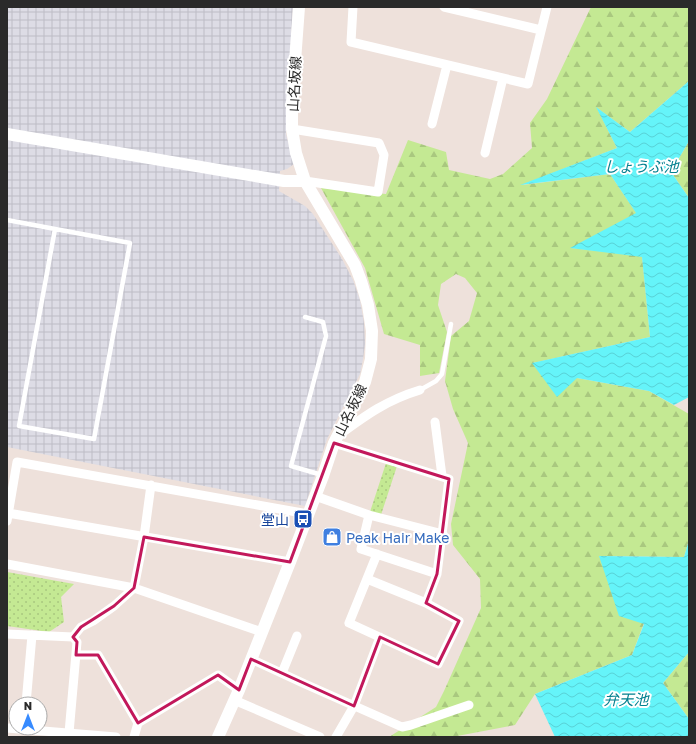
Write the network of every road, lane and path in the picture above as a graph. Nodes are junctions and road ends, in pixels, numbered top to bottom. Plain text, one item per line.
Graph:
1 (299, 7) edge
2 (353, 7) edge
3 (444, 7) edge
4 (547, 7) edge
5 (541, 30) junction
6 (447, 65) junction
7 (503, 78) junction
8 (432, 124) dead end
9 (292, 129) junction
10 (7, 134) edge
11 (485, 153) dead end
12 (305, 181) junction
13 (7, 220) edge
14 (55, 229) junction
15 (304, 317) dead end
16 (451, 324) dead end
17 (420, 390) joint
18 (435, 422) dead end
19 (335, 440) junction
20 (323, 476) junction
21 (442, 476) junction
22 (151, 485) junction
23 (315, 496) junction
24 (308, 514) junction
25 (369, 515) junction
26 (8, 517) edge
27 (443, 534) junction
28 (144, 537) junction
29 (377, 554) junction
30 (290, 562) junction
31 (7, 564) edge
32 (437, 574) junction
33 (367, 579) junction
34 (134, 588) junction
35 (426, 603) junction
36 (262, 632) junction
37 (7, 634) edge
38 (32, 635) junction
39 (297, 636) dead end
40 (73, 637) junction
41 (380, 638) junction
42 (76, 655) junction
43 (251, 659) junction
44 (282, 673) junction
45 (236, 695) junction
46 (27, 696) edge
47 (469, 705) dead end
48 (354, 706) junction
49 (138, 723) junction
50 (48, 731) edge
51 (69, 733) junction
52 (96, 736) edge
53 (116, 737) edge
54 (134, 737) edge
55 (218, 737) edge
56 (320, 737) edge
57 (336, 737) edge

1 - 9 main road, 山名坂線
2 - 6 street
3 - 5 street
4 - 5 street
5 - 7 street
6 - 7 street
6 - 8 street
7 - 11 street
9 - 12 main road, 山名坂線
9 - 12 street
10 - 12 main road
12 - 19 main road, 山名坂線
13 - 14 lane
14 - 14 lane
15 - 20 lane
16 - 17 lane
17 - 19 street
18 - 21 street
19 - 20 main road, 山名坂線
19 - 21 street
20 - 23 main road, 山名坂線
21 - 27 street
22 - 24 street
22 - 26 street
22 - 28 street
23 - 24 main road, 山名坂線
23 - 25 street
24 - 30 main road, 山名坂線
25 - 27 street
25 - 29 street
26 - 28 street
27 - 32 street
28 - 30 street
28 - 34 street
29 - 32 street
29 - 33 street
30 - 36 main road, 山名坂線
31 - 34 street
32 - 35 street
33 - 35 street
33 - 41 street
34 - 36 street
34 - 40 street
35 - 41 street
36 - 43 main road, 山名坂線
37 - 38 street
38 - 40 street
38 - 46 street
39 - 44 street
40 - 42 street
41 - 48 street
42 - 49 street
42 - 51 street
43 - 44 street
43 - 45 main road, 山名坂線
44 - 48 street
45 - 49 street
45 - 55 main road, 山名坂線
45 - 56 street
47 - 48 street
48 - 57 street
49 - 54 street
50 - 51 street
51 - 52 street
52 - 53 street

